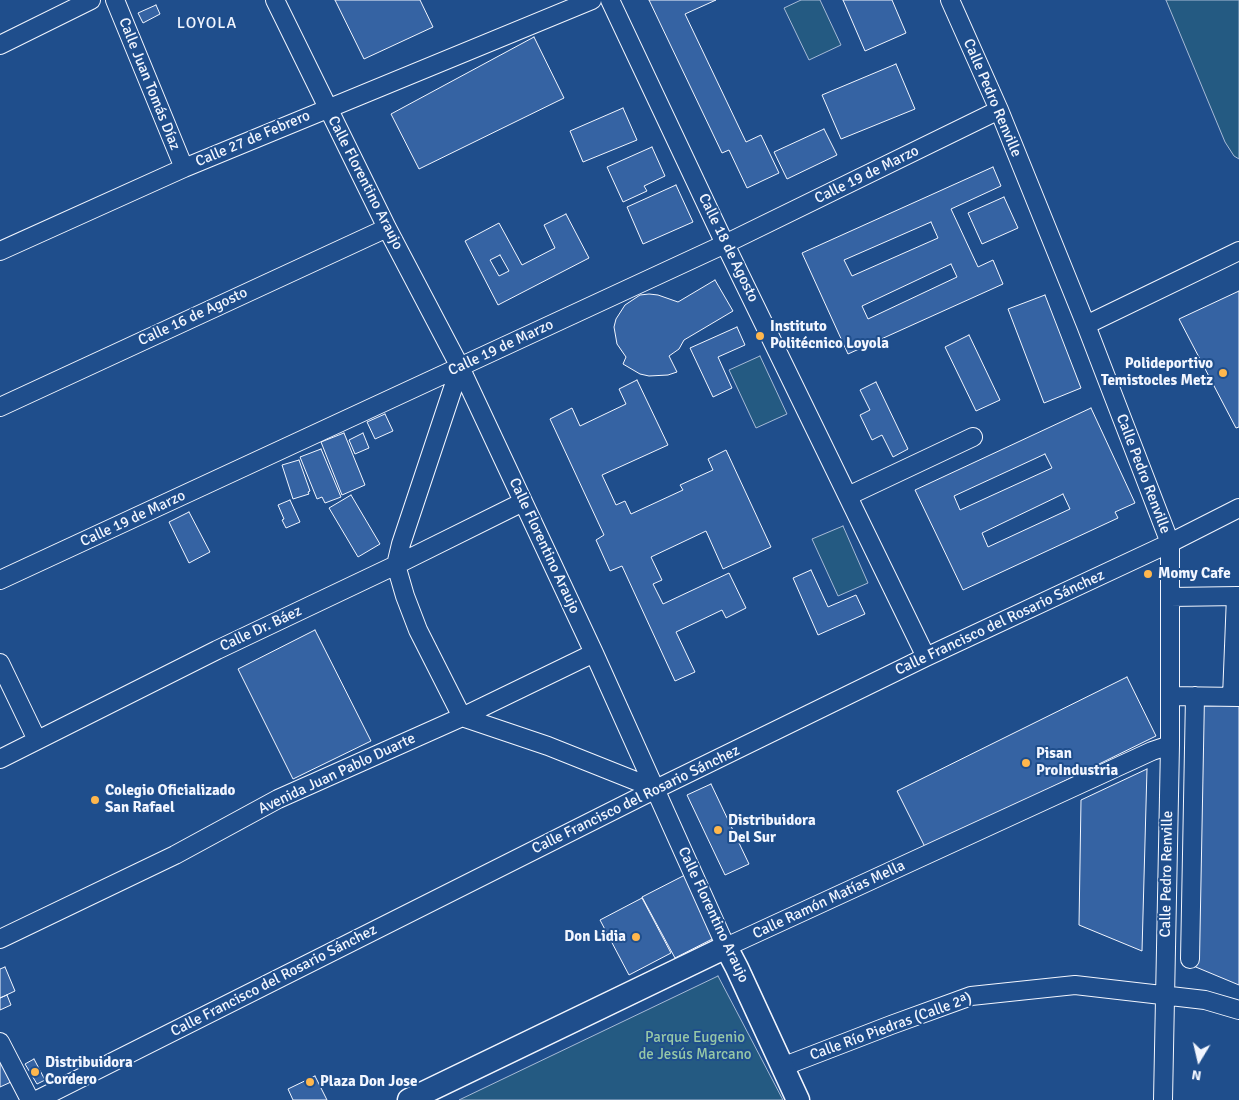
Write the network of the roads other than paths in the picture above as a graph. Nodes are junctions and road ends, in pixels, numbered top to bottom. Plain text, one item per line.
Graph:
1 (90, 0) edge
2 (115, 0) edge
3 (275, 0) edge
4 (592, 0) edge
5 (610, 0) edge
6 (950, 0) edge
7 (0, 45) edge
8 (327, 108) junction
9 (999, 110) junction
10 (184, 168) junction
11 (387, 228) junction
12 (725, 244) junction
13 (0, 251) edge
14 (1239, 252) edge
15 (1086, 325) junction
16 (460, 368) junction
17 (0, 407) edge
18 (973, 437) dead end
19 (848, 496) junction
20 (523, 502) junction
21 (1239, 508) edge
22 (1170, 544) junction
23 (396, 566) junction
24 (0, 580) edge
25 (1238, 596) edge
26 (1170, 597) junction
27 (594, 652) junction
28 (926, 657) junction
29 (0, 662) edge
30 (1170, 696) junction
31 (1195, 696) junction
32 (1236, 697) edge
33 (462, 717) junction
34 (37, 740) junction
35 (1170, 745) junction
36 (0, 759) edge
37 (656, 789) junction
38 (0, 939) edge
39 (726, 948) junction
40 (1190, 959) dead end
41 (1165, 995) junction
42 (1239, 1010) edge
43 (0, 1042) edge
44 (782, 1067) junction
45 (30, 1100) edge
46 (37, 1100) edge
47 (408, 1100) edge
48 (798, 1100) edge
49 (1163, 1100) edge

1 - 7 street
2 - 10 street, Calle Juan Tomás Díaz
3 - 8 street, Calle Florentino Araujo
4 - 8 street, Calle 27 de Febrero
5 - 12 street, Calle 18 de Agosto
6 - 9 street, Calle Pedro Renville
8 - 10 street, Calle 27 de Febrero
8 - 11 street, Calle Florentino Araujo
9 - 12 street, Calle 19 de Marzo
9 - 15 street, Calle Pedro Renville
10 - 13 street, Calle 27 de Febrero
11 - 16 street, Calle Florentino Araujo
11 - 17 street, Calle 16 de Agosto
12 - 16 street, Calle 19 de Marzo
12 - 19 street, Calle 18 de Agosto
14 - 15 street
15 - 22 street, Calle Pedro Renville
16 - 20 street, Calle Florentino Araujo
16 - 23 street
16 - 24 street, Calle 19 de Marzo
18 - 19 street
19 - 28 street, Calle 18 de Agosto
20 - 23 street, Calle Dr. Báez
20 - 27 street, Calle Florentino Araujo
21 - 22 street, Calle Francisco del Rosario Sánchez
22 - 26 street, Calle Pedro Renville
22 - 28 street, Calle Francisco del Rosario Sánchez
23 - 33 street
23 - 34 street, Calle Dr. Báez
25 - 26 street
25 - 32 street
26 - 30 street, Calle Pedro Renville
27 - 33 street, Avenida Juan Pablo Duarte
27 - 37 street, Calle Florentino Araujo
28 - 37 street, Calle Francisco del Rosario Sánchez
29 - 34 street
30 - 31 street
30 - 35 street, Calle Pedro Renville
31 - 32 street
31 - 40 street
33 - 37 street
33 - 38 street, Avenida Juan Pablo Duarte
34 - 36 street, Calle Dr. Báez
35 - 39 street, Calle Ramón Matías Mella
35 - 41 street, Calle Pedro Renville
37 - 39 street, Calle Florentino Araujo
37 - 46 street, Calle Francisco del Rosario Sánchez
39 - 44 main road, Calle Florentino Araujo
39 - 47 main road, Calle Ramón Matías Mella
41 - 42 street, Calle Río Piedras (Calle 2ª)
41 - 44 street, Calle Río Piedras (Calle 2ª)
41 - 49 street, Calle Pedro Renville
43 - 45 street
44 - 48 main road, Calle Florentino Araujo

